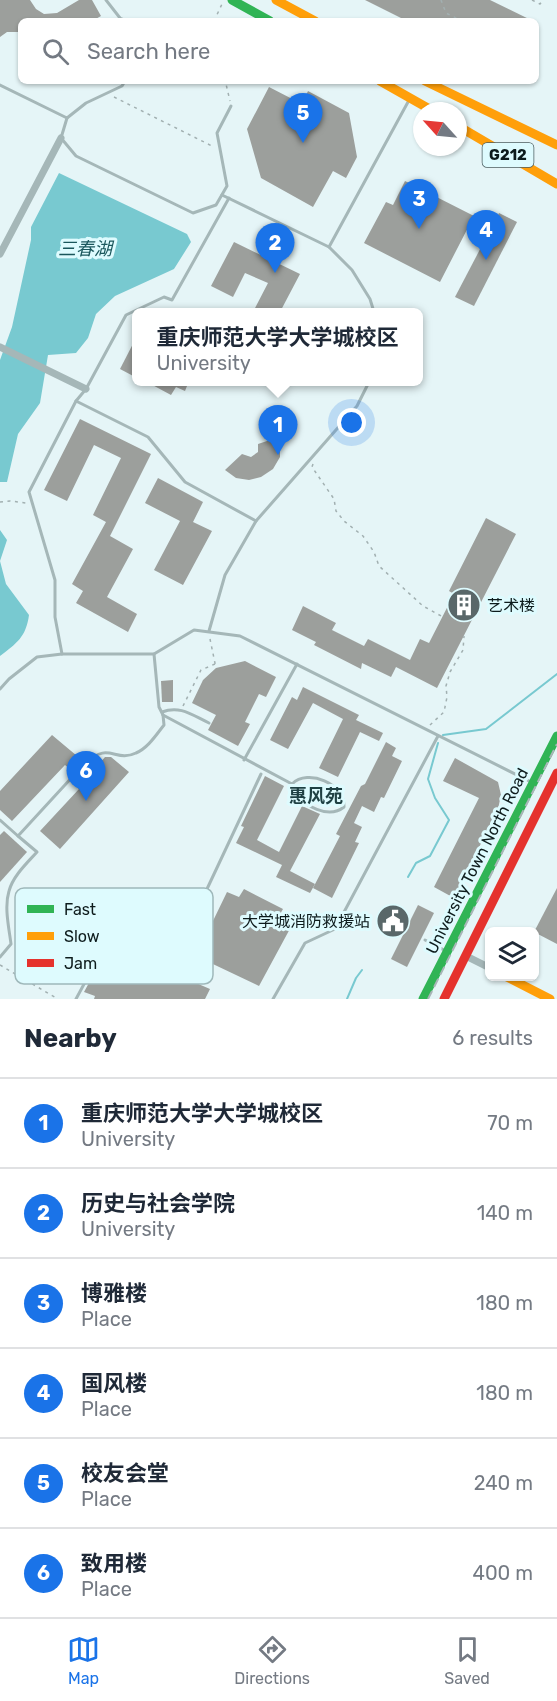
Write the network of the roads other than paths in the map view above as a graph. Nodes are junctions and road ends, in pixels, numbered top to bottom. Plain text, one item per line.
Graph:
1 (106, 0) edge
2 (232, 0) edge
3 (282, 2) edge
4 (120, 18) edge
5 (265, 18) edge
6 (310, 18) edge
7 (123, 84) edge
8 (385, 84) edge
9 (431, 84) edge
10 (0, 85) edge
11 (410, 98) junction
12 (417, 102) edge
13 (231, 106) road end
14 (67, 118) junction
15 (467, 131) edge
16 (61, 138) junction
17 (557, 145) edge
18 (557, 184) edge
19 (222, 195) junction
20 (229, 198) junction
21 (328, 247) junction
22 (0, 254) edge
23 (141, 308) edge
24 (373, 308) edge
25 (132, 312) edge
26 (0, 347) edge
27 (367, 386) edge
28 (86, 389) junction
29 (76, 400) junction
30 (256, 521) junction
31 (209, 632) junction
32 (62, 654) junction
33 (154, 654) junction
34 (297, 664) junction
35 (0, 689) edge
36 (162, 714) junction
37 (209, 723) dead end
38 (438, 736) junction
39 (557, 736) edge
40 (244, 760) junction
41 (86, 764) dead end
42 (75, 774) dead end
43 (261, 774) dead end
44 (557, 774) edge
45 (533, 783) junction
46 (292, 784) junction
47 (0, 820) edge
48 (18, 836) junction
49 (207, 888) edge
50 (425, 940) dead end
51 (447, 951) junction
52 (466, 956) junction
53 (0, 957) edge
54 (485, 966) edge
55 (516, 981) edge
56 (84, 984) edge
57 (424, 996) edge
58 (446, 997) edge
59 (76, 999) edge
60 (273, 999) edge
61 (550, 999) edge

1 - 4 lane
2 - 5 main road
3 - 6 main road
7 - 14 lane
8 - 11 main road
9 - 17 main road, G212
10 - 14 lane
11 - 12 main road
11 - 21 lane
13 - 19 lane
14 - 16 lane
15 - 18 main road, G212
16 - 19 lane
16 - 22 street
19 - 20 lane
20 - 21 lane
20 - 23 lane
21 - 24 lane
25 - 28 lane
26 - 28 street
27 - 30 lane
28 - 29 lane
29 - 30 lane
29 - 32 lane
30 - 31 lane
31 - 33 lane
31 - 34 lane
32 - 33 lane
32 - 35 lane
33 - 36 lane
34 - 38 lane
34 - 40 lane
36 - 37 lane
36 - 40 lane
36 - 41 lane
38 - 45 lane
38 - 60 lane
39 - 45 main road, University Town North Road
40 - 46 lane
42 - 48 lane
43 - 49 lane
44 - 52 main road, University Town North Road
45 - 51 main road, University Town North Road
46 - 46 lane
47 - 48 lane
48 - 53 lane
50 - 51 lane
51 - 57 main road, University Town North Road
52 - 54 street
52 - 58 main road, University Town North Road
55 - 61 main road
56 - 59 lane

